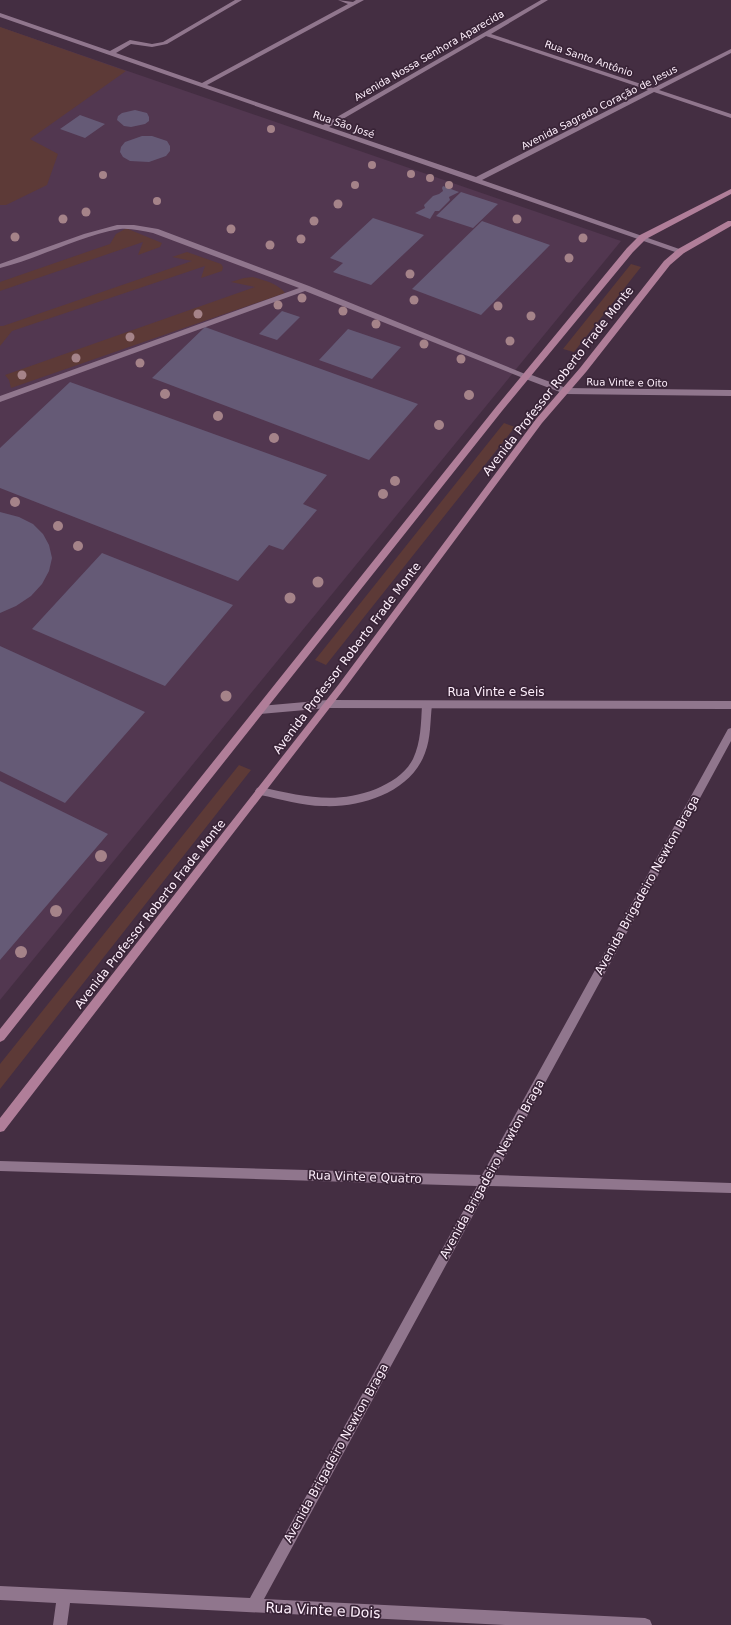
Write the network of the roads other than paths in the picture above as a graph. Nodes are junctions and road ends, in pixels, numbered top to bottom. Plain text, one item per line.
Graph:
1 (239, 0) edge
2 (342, 0) edge
3 (361, 0) edge
4 (545, 0) edge
5 (353, 4) junction
6 (0, 15) edge
7 (486, 34) junction
8 (731, 51) edge
9 (111, 53) junction
10 (202, 85) junction
11 (654, 90) junction
12 (731, 116) edge
13 (324, 127) junction
14 (476, 180) junction
15 (731, 191) edge
16 (731, 223) edge
17 (643, 237) junction
18 (681, 251) junction
19 (0, 266) edge
20 (306, 288) junction
21 (526, 376) junction
22 (565, 391) junction
23 (731, 393) edge
24 (0, 399) edge
25 (328, 704) junction
26 (427, 705) junction
27 (731, 705) edge
28 (260, 710) junction
29 (731, 732) edge
30 (260, 791) junction
31 (0, 1037) edge
32 (0, 1127) edge
33 (0, 1166) edge
34 (485, 1181) junction
35 (731, 1188) edge
36 (0, 1594) edge
37 (64, 1596) junction
38 (253, 1606) junction
39 (60, 1625) edge
40 (645, 1625) edge

1 - 9 street
2 - 5 street
3 - 5 street
4 - 7 street, Avenida Nossa Senhora Aparecida
5 - 10 street
6 - 9 street, Rua São José
7 - 11 street, Rua Santo Antônio
7 - 13 street, Avenida Nossa Senhora Aparecida
8 - 11 street, Avenida Sagrado Coração de Jesus
9 - 10 street, Rua São José
10 - 13 street, Rua São José
11 - 12 street, Rua Santo Antônio
11 - 14 street, Avenida Sagrado Coração de Jesus
13 - 14 street, Rua São José
14 - 17 street, Rua São José
15 - 17 main road, Avenida Professor Roberto Frade Monte
16 - 18 main road, Avenida Professor Roberto Frade Monte
17 - 18 street, Rua São José
17 - 21 main road, Avenida Professor Roberto Frade Monte
18 - 22 main road, Avenida Professor Roberto Frade Monte
19 - 20 street, Rua Vinte e Oito
20 - 21 street, Rua Vinte e Oito
20 - 24 street
21 - 22 street, Rua Vinte e Oito
21 - 28 main road, Avenida Professor Roberto Frade Monte
22 - 23 street, Rua Vinte e Oito
22 - 25 main road, Avenida Professor Roberto Frade Monte
25 - 26 street, Rua Vinte e Seis
25 - 28 street, Rua Vinte e Seis
25 - 30 main road, Avenida Professor Roberto Frade Monte
26 - 27 street, Rua Vinte e Seis
26 - 30 street
28 - 31 main road, Avenida Professor Roberto Frade Monte
29 - 34 street, Avenida Brigadeiro Newton Braga
30 - 32 main road, Avenida Professor Roberto Frade Monte
33 - 34 street, Rua Vinte e Quatro
34 - 35 street, Rua Vinte e Quatro
34 - 38 street, Avenida Brigadeiro Newton Braga
36 - 37 street, Rua Vinte e Dois
37 - 38 street, Rua Vinte e Dois
37 - 39 street
38 - 40 street, Rua Vinte e Dois

